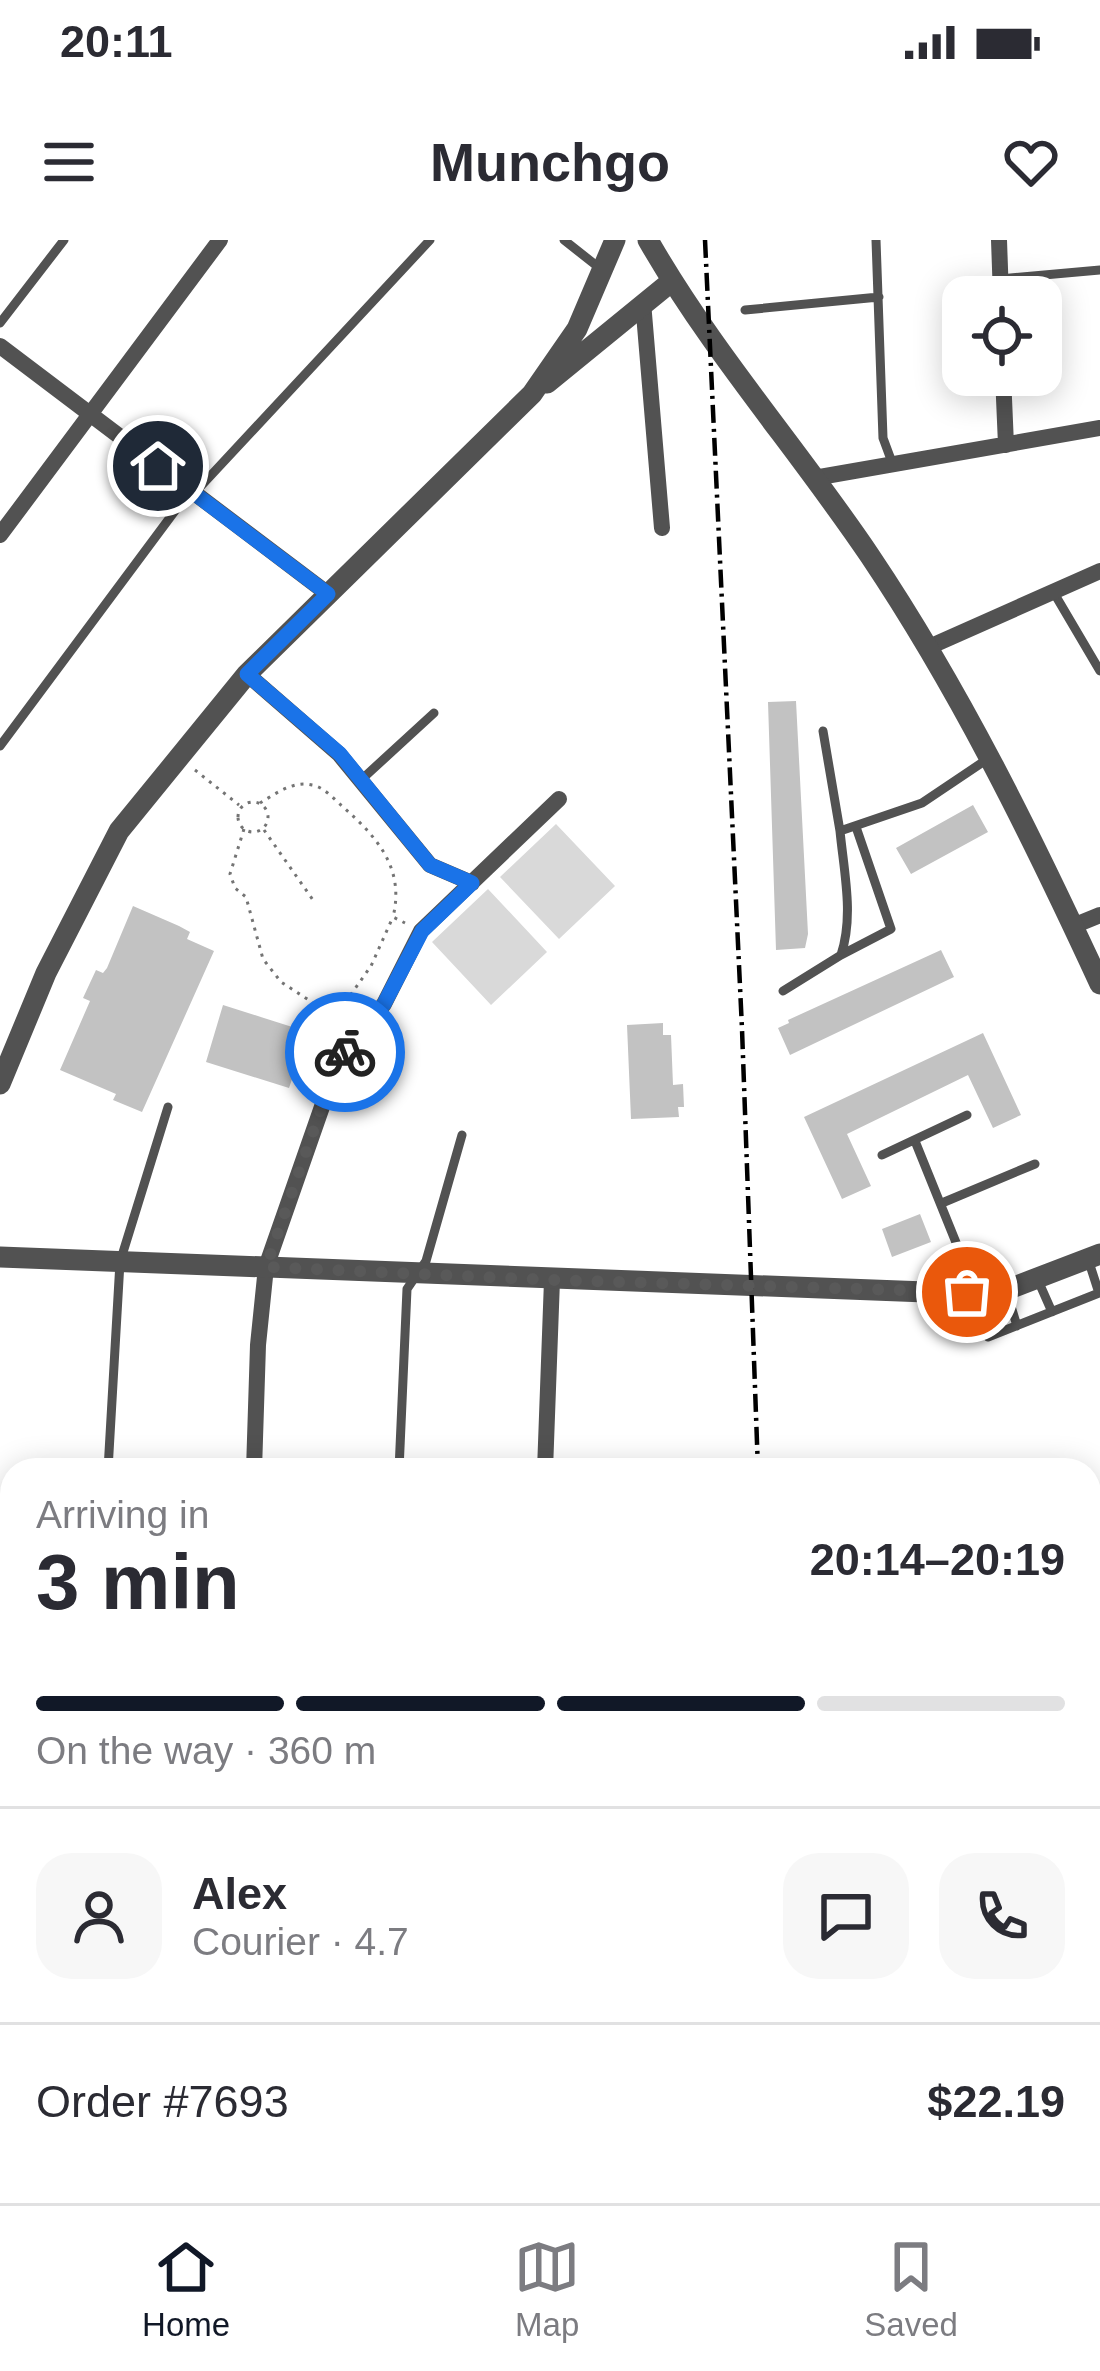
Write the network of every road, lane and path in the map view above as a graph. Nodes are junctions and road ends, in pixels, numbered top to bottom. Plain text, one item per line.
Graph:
1 (64, 240) edge
2 (220, 240) edge
3 (430, 240) edge
4 (564, 240) edge
5 (615, 240) edge
6 (648, 240) edge
7 (876, 240) edge
8 (999, 240) edge
9 (603, 270) junction
10 (1100, 270) edge
11 (1000, 276) edge
12 (1062, 277) edge
13 (672, 281) junction
14 (878, 296) junction
15 (644, 302) junction
16 (746, 310) dead end
17 (0, 323) edge
18 (0, 346) edge
19 (532, 394) junction
20 (1005, 396) edge
21 (91, 416) junction
22 (1100, 428) edge
23 (1006, 446) junction
24 (893, 465) junction
25 (814, 478) junction
26 (192, 492) junction
27 (662, 528) dead end
28 (0, 535) edge
29 (1100, 571) edge
30 (1053, 591) junction
31 (328, 594) junction
32 (929, 647) junction
33 (1100, 670) edge
34 (247, 674) junction
35 (434, 713) dead end
36 (823, 731) dead end
37 (0, 746) edge
38 (179, 758) junction
39 (989, 758) junction
40 (361, 779) junction
41 (559, 799) dead end
42 (260, 803) junction
43 (241, 807) junction
44 (856, 827) junction
45 (244, 829) junction
46 (263, 829) junction
47 (840, 831) junction
48 (472, 883) junction
49 (313, 900) dead end
50 (1100, 916) edge
51 (393, 917) junction
52 (1073, 926) junction
53 (422, 931) junction
54 (841, 956) junction
55 (1100, 984) edge
56 (783, 991) dead end
57 (0, 1084) edge
58 (169, 1107) dead end
59 (967, 1115) dead end
60 (462, 1135) dead end
61 (915, 1141) junction
62 (882, 1155) dead end
63 (1035, 1163) dead end
64 (942, 1202) junction
65 (0, 1257) edge
66 (1094, 1257) edge
67 (120, 1262) junction
68 (266, 1267) junction
69 (414, 1274) junction
70 (1037, 1278) junction
71 (552, 1280) junction
72 (984, 1292) junction
73 (1052, 1312) junction
74 (1017, 1326) junction
75 (1003, 1331) junction
76 (109, 1458) edge
77 (254, 1458) edge
78 (400, 1458) edge
79 (545, 1458) edge

1 - 17 lane
2 - 21 street
3 - 26 lane
4 - 9 lane
5 - 9 street
6 - 13 street
7 - 14 lane
8 - 11 street
9 - 19 street
10 - 12 lane
13 - 15 street
13 - 25 street
14 - 16 lane
14 - 24 lane
15 - 19 street
15 - 27 street
18 - 21 street
19 - 31 street
20 - 23 street
21 - 26 street
21 - 28 street
22 - 23 street
23 - 24 street
24 - 25 street
25 - 32 street
26 - 31 street
26 - 37 lane
29 - 30 street
30 - 32 street
30 - 33 lane
31 - 34 street
32 - 39 street
34 - 38 street
34 - 40 street
35 - 40 lane
36 - 47 lane
38 - 43 path
38 - 57 street
39 - 44 lane
39 - 52 street
40 - 48 street
41 - 48 street
42 - 43 path
42 - 46 path
42 - 51 path
43 - 45 path
44 - 47 lane
44 - 54 lane
45 - 46 path
45 - 51 path
46 - 49 path
47 - 54 lane
48 - 53 street
50 - 52 street
51 - 53 path
52 - 55 street
53 - 68 street
54 - 56 lane
58 - 67 lane
59 - 61 lane
60 - 69 lane
61 - 62 lane
61 - 64 lane
63 - 64 lane
64 - 72 lane
65 - 67 street
66 - 70 street
66 - 73 lane
67 - 68 street
67 - 76 lane
68 - 69 street
68 - 77 street
69 - 71 street
69 - 78 lane
70 - 72 street
70 - 73 lane
71 - 72 street
71 - 79 street
72 - 74 lane
72 - 75 lane
72 - 75 lane
73 - 74 lane
74 - 75 lane

